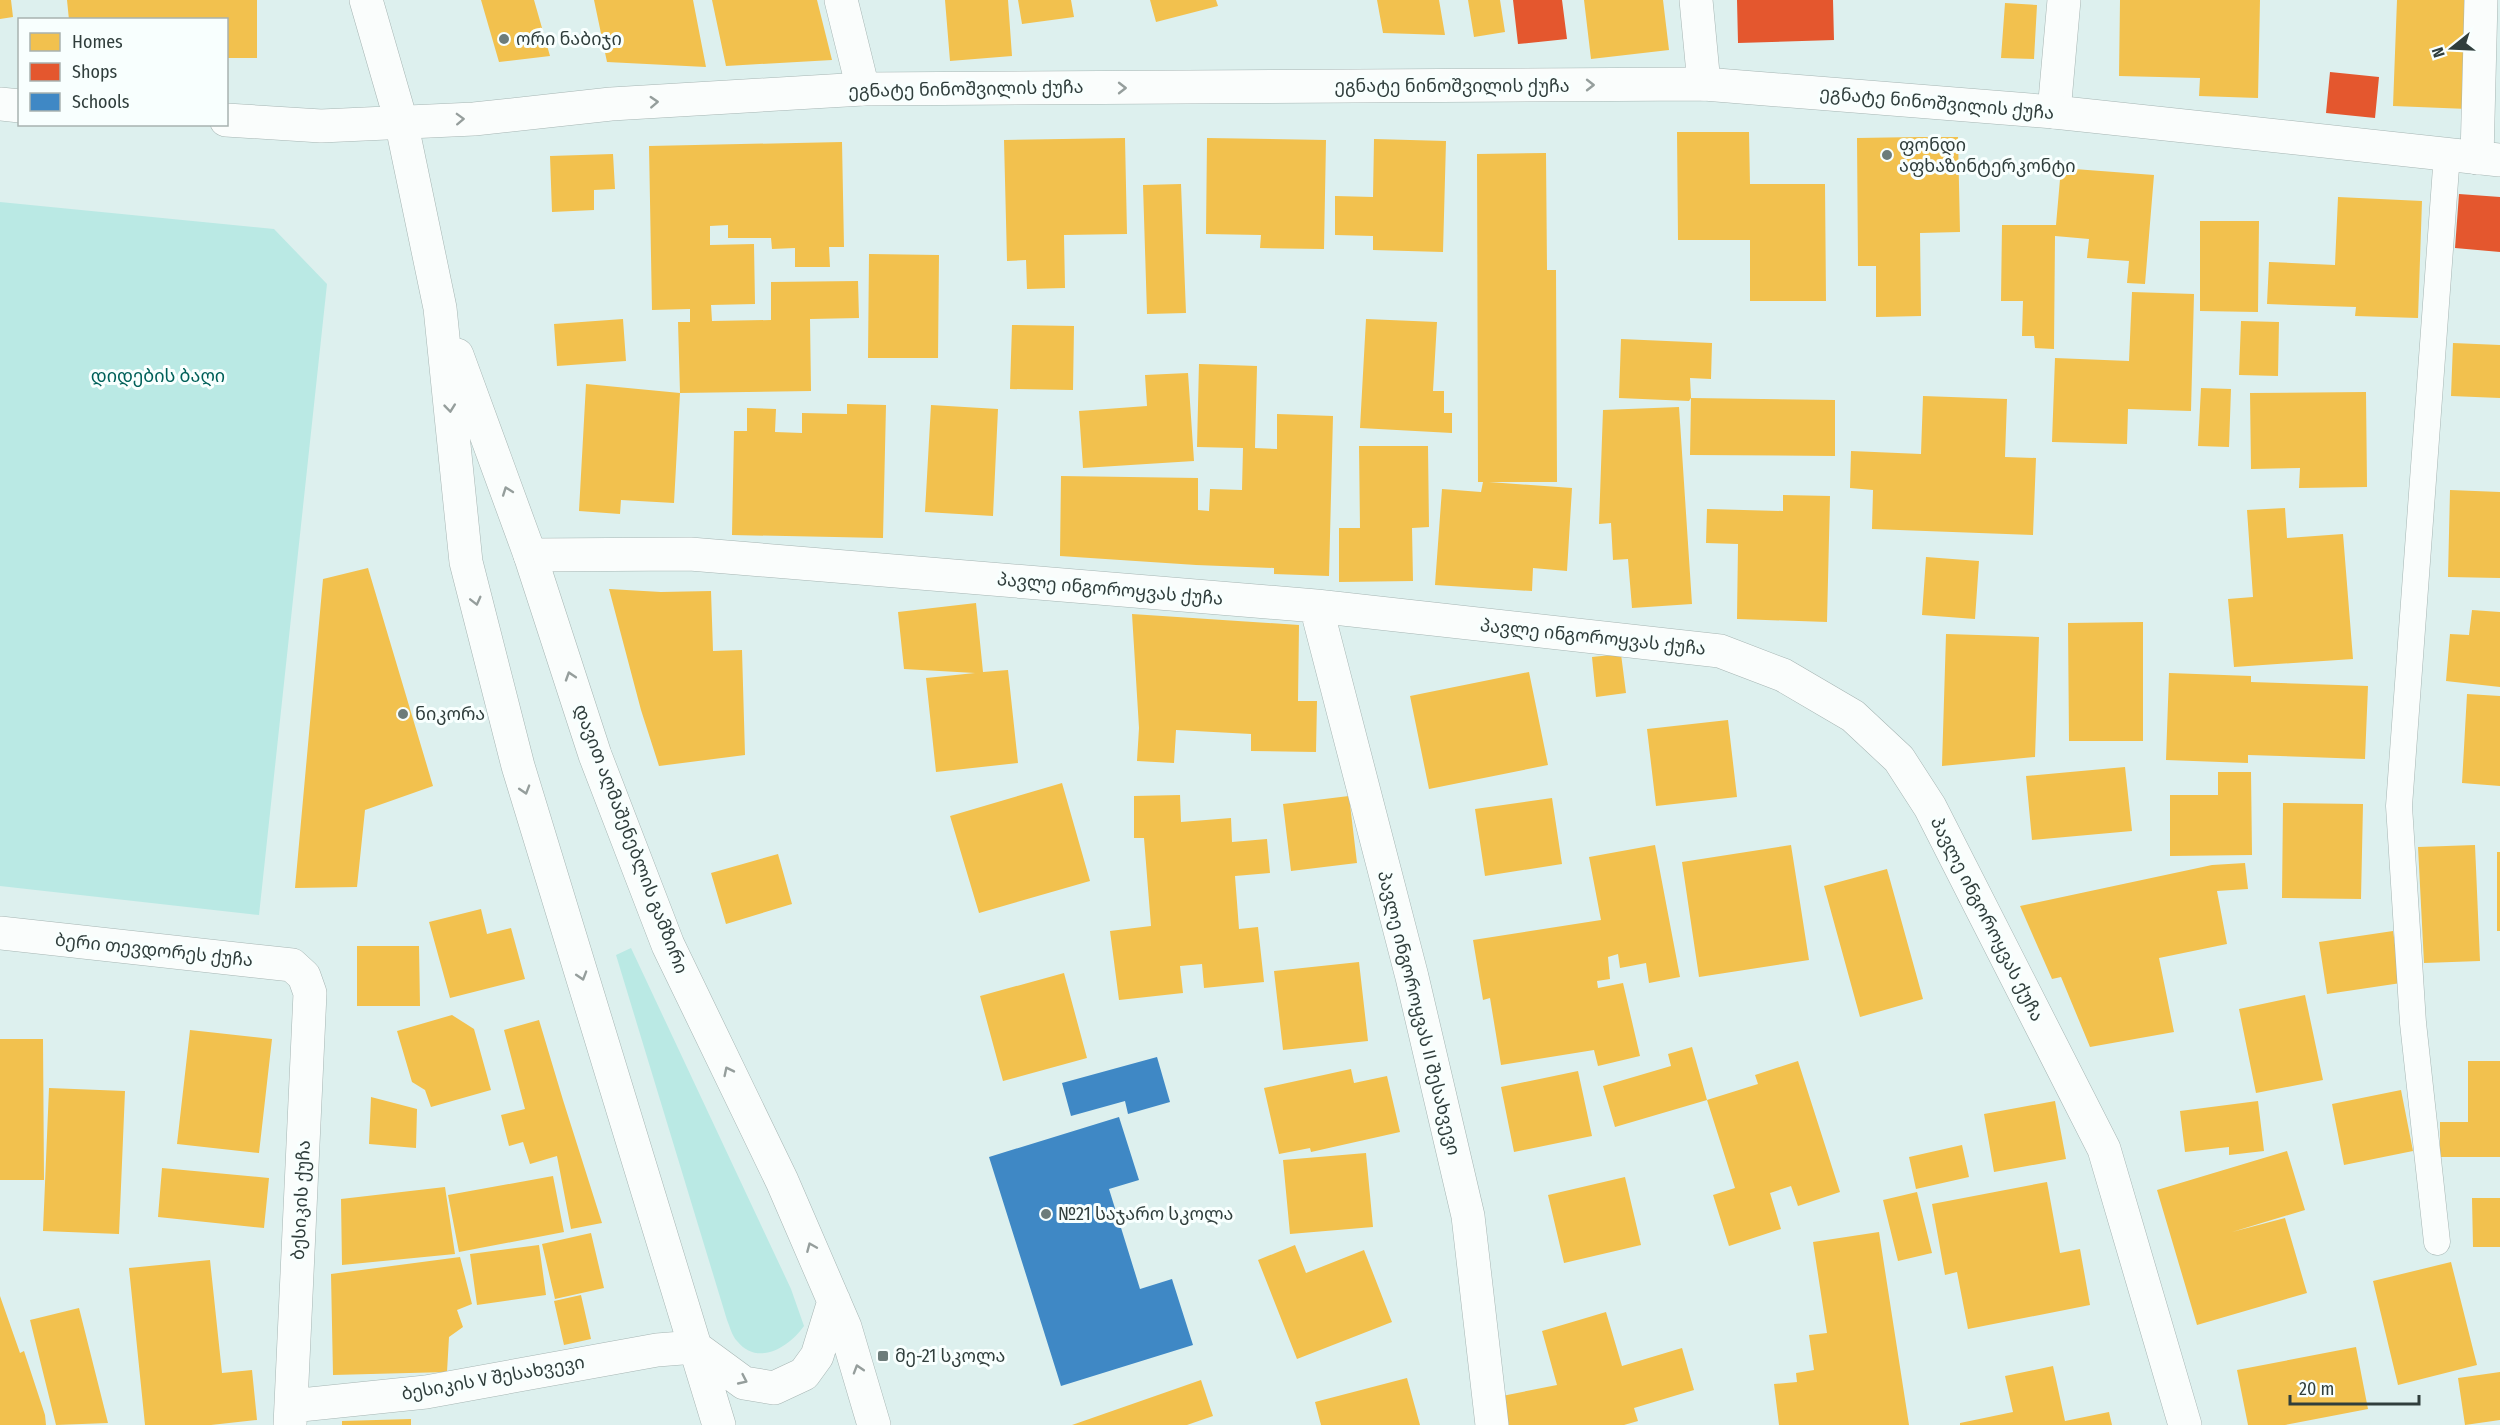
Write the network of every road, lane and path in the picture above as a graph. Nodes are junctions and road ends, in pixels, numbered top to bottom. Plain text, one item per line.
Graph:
1 (366, 0) edge
2 (841, 0) edge
3 (1696, 0) edge
4 (2064, 0) edge
5 (2481, 0) edge
6 (1704, 84) junction
7 (862, 89) junction
8 (0, 104) edge
9 (18, 106) edge
10 (2054, 112) junction
11 (228, 120) edge
12 (401, 121) junction
13 (2475, 157) edge
14 (440, 308) junction
15 (530, 555) junction
16 (1316, 606) junction
17 (0, 933) edge
18 (304, 976) joint
19 (2438, 1242) dead end
20 (834, 1301) junction
21 (695, 1347) junction
22 (290, 1415) edge
23 (719, 1425) edge
24 (874, 1425) edge
25 (1492, 1425) edge
26 (2185, 1425) edge

1 - 12 main road, დავით აღმაშენებლის გამზირი
2 - 7 main road
3 - 6 main road
4 - 10 main road
5 - 13 main road
7 -> 6 main road, ეგნატე ნინოშვილის ქუჩა
6 - 10 main road, ეგნატე ნინოშვილის ქუჩა
12 -> 7 main road, ეგნატე ნინოშვილის ქუჩა
8 - 9 main road
10 - 13 main road, ეგნატე ნინოშვილის ქუჩა
11 - 12 main road, ეგნატე ნინოშვილის ქუჩა
12 - 14 main road, დავით აღმაშენებლის გამზირი
13 - 19 lane
15 -> 14 main road, დავით აღმაშენებლის გამზირი
14 -> 21 main road, დავით აღმაშენებლის გამზირი
15 - 16 main road, პავლე ინგოროყვას ქუჩა
20 -> 15 main road, დავით აღმაშენებლის გამზირი
16 - 25 main road, პავლე ინგოროყვას II შესახვევი
16 - 26 main road, პავლე ინგოროყვას ქუჩა
17 - 18 main road, ბერი თევდორეს ქუჩა
18 - 22 main road, ბესიკის ქუჩა
21 -> 20 main road
24 -> 20 main road, დავით აღმაშენებლის გამზირი
21 - 22 main road, ბესიკის V შესახვევი
21 - 23 main road, დავით აღმაშენებლის გამზირი

